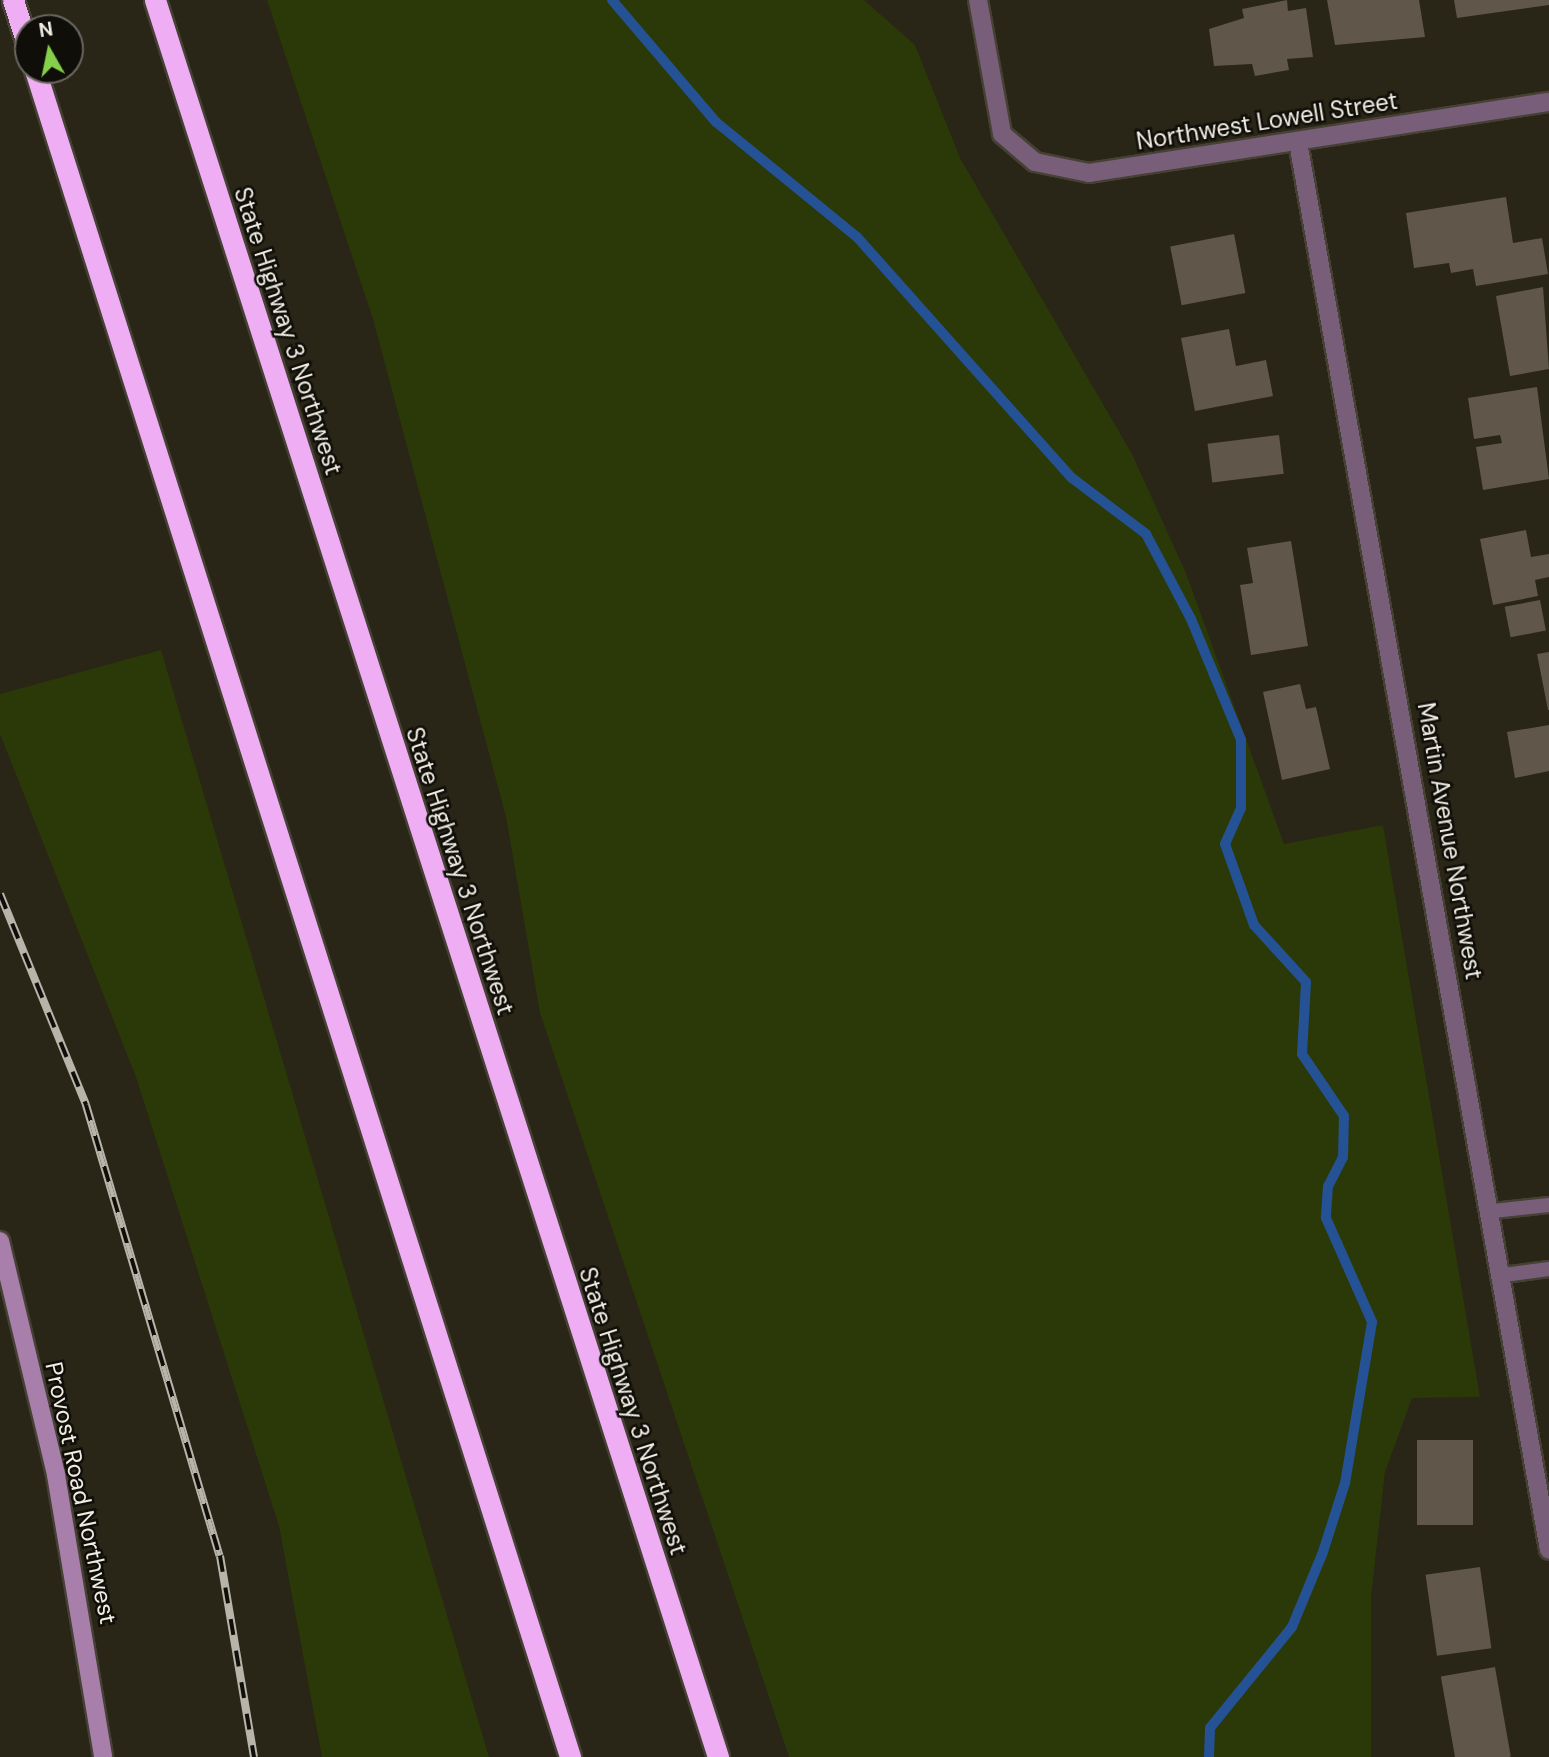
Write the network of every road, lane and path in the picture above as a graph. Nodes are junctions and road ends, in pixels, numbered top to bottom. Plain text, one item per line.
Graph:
1 (155, 0) edge
2 (978, 0) edge
3 (39, 84) edge
4 (1549, 103) edge
5 (1298, 142) junction
6 (1549, 1205) edge
7 (1493, 1211) junction
8 (0, 1241) edge
9 (1549, 1269) edge
10 (1504, 1275) junction
11 (1549, 1550) edge
12 (103, 1757) edge
13 (570, 1757) edge
14 (718, 1757) edge

1 - 14 highway, State Highway 3 Northwest
2 - 5 street, Northwest Lowell Street
3 - 13 highway
4 - 5 street, Northwest Lowell Street
5 - 7 street, Martin Avenue Northwest
6 - 7 lane
7 - 10 street, Martin Avenue Northwest
8 - 12 street, Provost Road Northwest
9 - 10 lane
10 - 11 street, Martin Avenue Northwest

